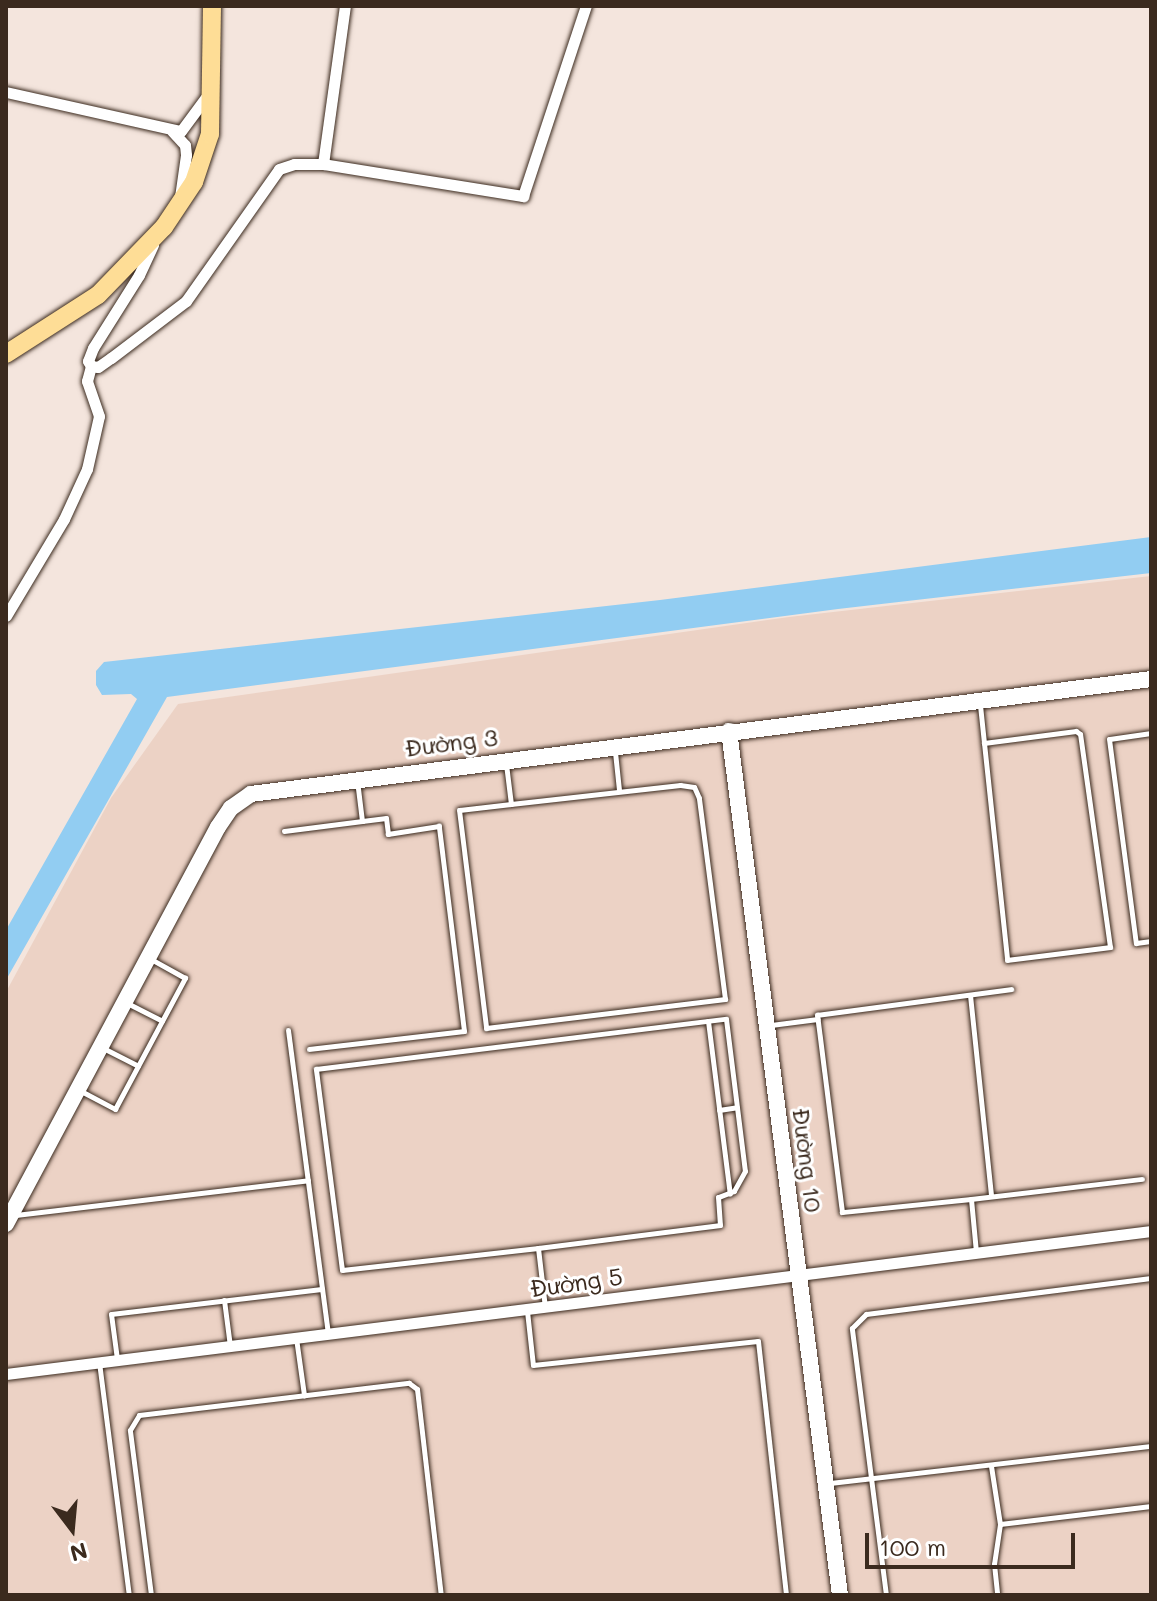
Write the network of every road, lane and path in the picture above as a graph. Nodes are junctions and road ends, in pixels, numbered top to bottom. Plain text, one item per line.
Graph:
1 (212, 6) edge
2 (345, 6) edge
3 (586, 6) edge
4 (211, 90) junction
5 (6, 92) edge
6 (172, 131) junction
7 (323, 164) junction
8 (179, 204) junction
9 (159, 233) junction
10 (6, 354) edge
11 (91, 366) junction
12 (6, 616) edge
13 (1151, 679) edge
14 (979, 700) junction
15 (729, 731) junction
16 (1151, 733) edge
17 (984, 743) junction
18 (614, 745) junction
19 (506, 759) junction
20 (357, 778) junction
21 (619, 791) junction
22 (511, 804) junction
23 (362, 821) junction
24 (284, 831) dead end
25 (1151, 941) edge
26 (149, 957) junction
27 (1011, 989) dead end
28 (970, 995) junction
29 (125, 1001) junction
30 (818, 1019) junction
31 (162, 1021) junction
32 (708, 1021) junction
33 (767, 1025) junction
34 (288, 1030) dead end
35 (101, 1046) junction
36 (309, 1049) dead end
37 (138, 1066) junction
38 (78, 1089) junction
39 (737, 1107) junction
40 (719, 1110) junction
41 (1142, 1179) dead end
42 (308, 1180) junction
43 (730, 1194) junction
44 (991, 1197) junction
45 (971, 1199) junction
46 (8, 1220) edge
47 (1151, 1231) edge
48 (538, 1248) junction
49 (977, 1253) junction
50 (799, 1274) junction
51 (1151, 1278) edge
52 (322, 1289) junction
53 (224, 1300) junction
54 (545, 1309) junction
55 (527, 1311) junction
56 (328, 1334) junction
57 (296, 1338) junction
58 (230, 1346) junction
59 (117, 1360) junction
60 (99, 1362) junction
61 (6, 1374) edge
62 (304, 1395) junction
63 (1151, 1446) edge
64 (991, 1466) junction
65 (871, 1478) junction
66 (826, 1483) junction
67 (1151, 1506) edge
68 (1000, 1524) junction
69 (129, 1595) edge
70 (151, 1595) edge
71 (441, 1595) edge
72 (786, 1595) edge
73 (840, 1595) edge
74 (886, 1595) edge
75 (997, 1595) edge

1 - 4 main road
2 - 7 street
3 - 7 street
4 - 6 street
4 - 8 main road
5 - 6 street
6 - 8 street
7 - 11 street
8 - 9 main road
9 - 10 main road
9 - 11 street
11 - 12 street
13 - 14 street, Đường 3
14 - 15 street, Đường 3
14 - 17 lane
15 - 18 street, Đường 3
15 - 33 street, Đường 10
16 - 25 lane
17 - 17 lane
18 - 19 street, Đường 3
18 - 21 lane
19 - 20 street, Đường 3
19 - 22 lane
20 - 23 lane
20 - 26 street, Đường 3
21 - 22 lane
21 - 22 lane
23 - 24 lane
23 - 36 lane
26 - 29 street, Đường 3
26 - 31 lane
27 - 28 lane
28 - 30 lane
28 - 44 lane
29 - 31 lane
29 - 35 street, Đường 3
30 - 33 lane
30 - 45 lane
31 - 37 lane
32 - 39 lane
32 - 40 lane
32 - 48 lane
33 - 50 street, Đường 10
34 - 42 lane
35 - 37 lane
35 - 38 street, Đường 3
37 - 38 lane
38 - 46 street, Đường 3
39 - 40 lane
39 - 43 lane
40 - 43 lane
41 - 44 lane
42 - 46 lane
42 - 52 lane
43 - 48 lane
44 - 45 lane
45 - 49 lane
47 - 49 street, Đường 5
48 - 54 lane
49 - 50 street, Đường 5
50 - 54 street, Đường 5
50 - 66 street, Đường 10
51 - 65 lane
52 - 53 lane
52 - 56 lane
53 - 58 lane
53 - 59 lane
54 - 55 street, Đường 5
55 - 56 street, Đường 5
55 - 72 lane
56 - 57 street, Đường 5
57 - 58 street, Đường 5
57 - 62 lane
58 - 59 street, Đường 5
59 - 60 street, Đường 5
60 - 61 street, Đường 5
60 - 69 lane
62 - 70 lane
62 - 71 lane
63 - 64 lane
64 - 65 lane
64 - 68 lane
65 - 66 lane
65 - 74 lane
66 - 73 street, Đường 10
67 - 68 lane
68 - 75 lane

